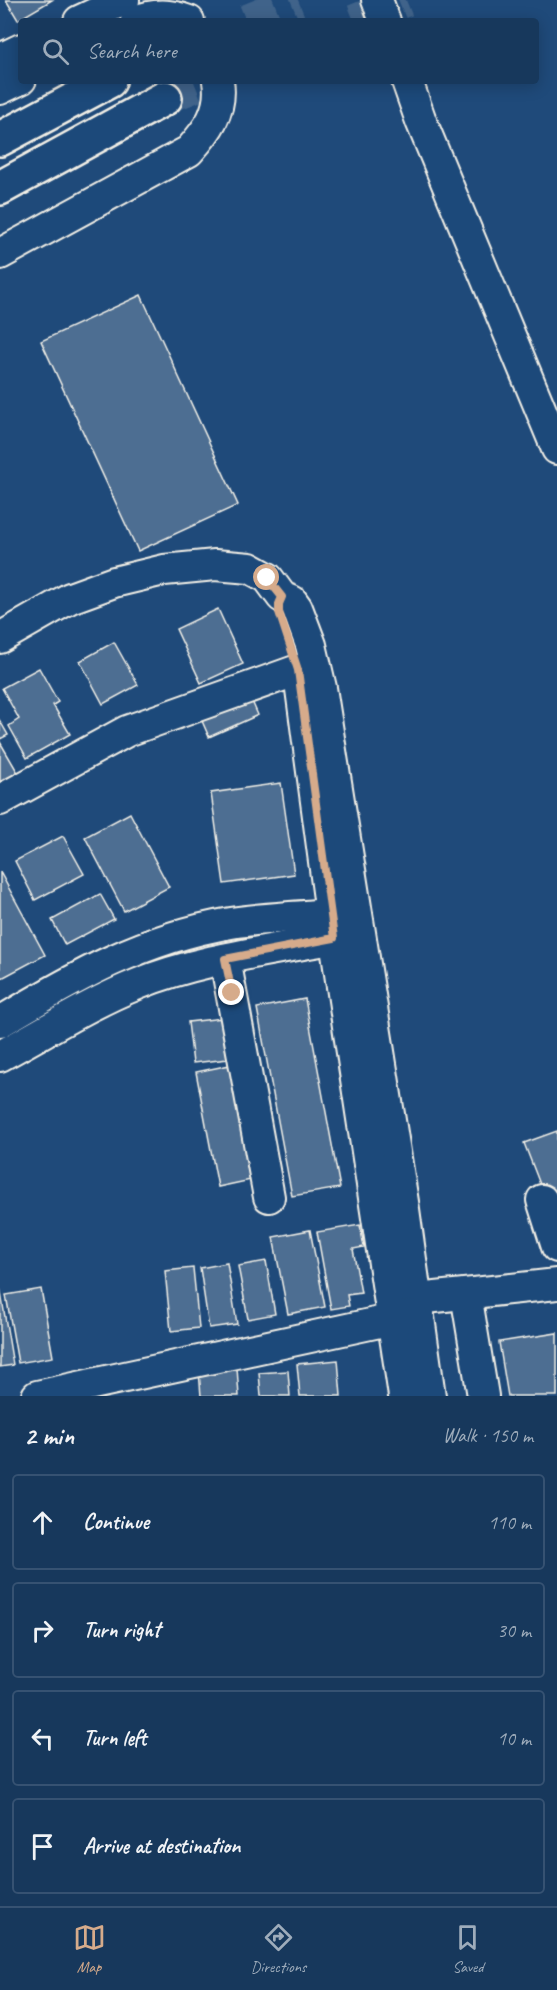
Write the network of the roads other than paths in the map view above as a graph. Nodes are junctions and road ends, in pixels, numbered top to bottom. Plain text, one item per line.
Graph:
1 (124, 0) edge
2 (378, 0) edge
3 (86, 18) edge
4 (143, 18) edge
5 (182, 18) edge
6 (384, 18) edge
7 (16, 59) edge
8 (103, 84) edge
9 (218, 84) edge
10 (408, 84) edge
11 (0, 89) edge
12 (165, 98) tunnel mouth
13 (0, 139) edge
14 (0, 188) edge
15 (0, 254) edge
16 (557, 449) edge
17 (282, 597) junction
18 (0, 638) edge
19 (298, 670) junction
20 (0, 800) edge
21 (345, 924) junction
22 (225, 959) junction
23 (0, 1022) edge
24 (0, 1056) edge
25 (269, 1197) dead end
26 (542, 1200) dead end
27 (557, 1247) edge
28 (557, 1284) edge
29 (466, 1294) junction
30 (409, 1311) junction
31 (37, 1396) edge
32 (404, 1396) edge
33 (430, 1396) edge
34 (483, 1396) edge

1 - 3 street
2 - 6 street
4 - 5 street
7 - 11 street
8 - 13 main road
9 - 15 street
10 - 16 street
12 - 14 main road
17 - 18 street
17 - 19 street
17 - 21 street
19 - 20 street
19 - 21 street
21 - 22 street
21 - 23 street
21 - 30 street
22 - 24 street
22 - 25 street
26 - 27 street
28 - 29 street
29 - 30 street
29 - 34 street
30 - 31 street
30 - 32 street
30 - 33 street

